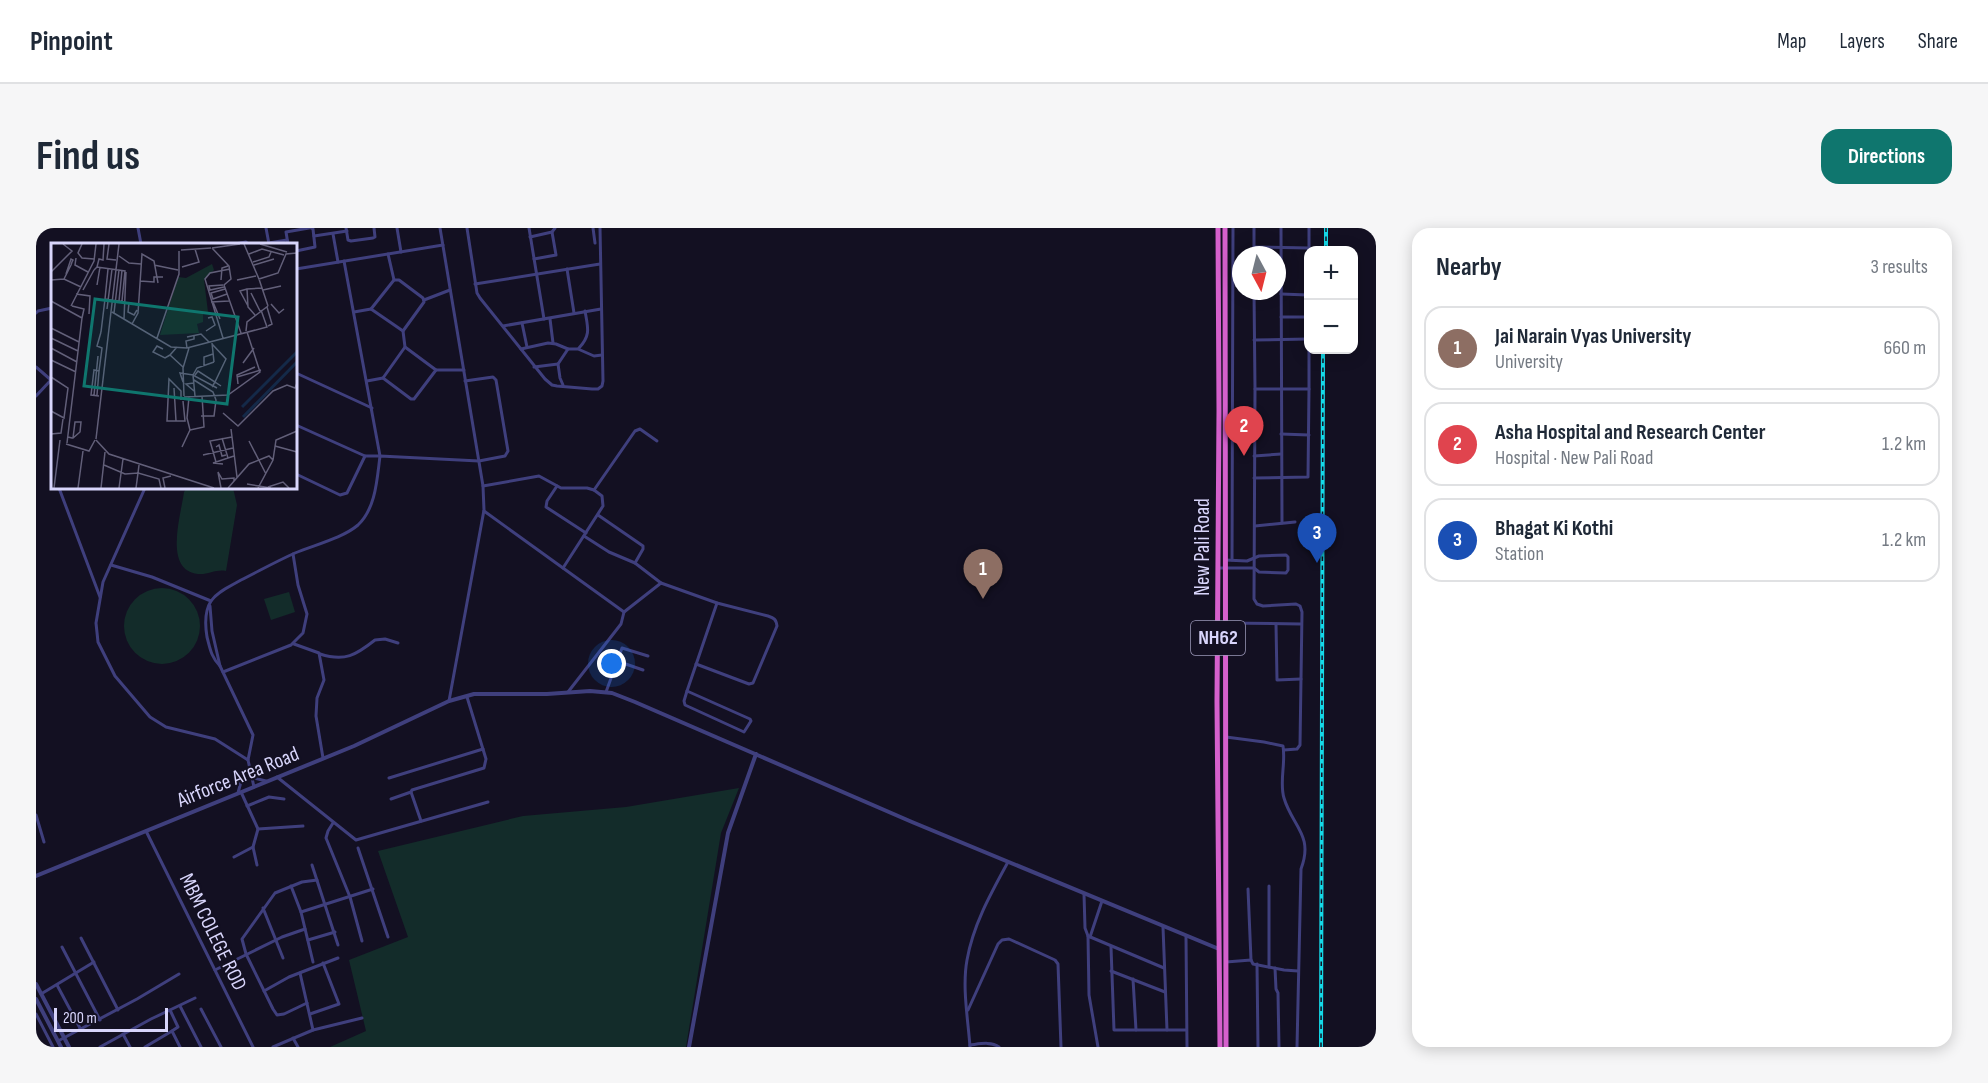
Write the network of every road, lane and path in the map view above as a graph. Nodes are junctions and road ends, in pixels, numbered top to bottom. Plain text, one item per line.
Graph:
1 (138, 228) edge
2 (266, 228) edge
3 (310, 228) edge
4 (374, 228) edge
5 (397, 228) edge
6 (440, 228) edge
7 (467, 228) edge
8 (529, 228) edge
9 (555, 228) edge
10 (594, 228) edge
11 (600, 228) edge
12 (1218, 228) edge
13 (1225, 228) edge
14 (1233, 228) edge
15 (1254, 228) edge
16 (1281, 228) edge
17 (1309, 228) edge
18 (346, 230) edge
19 (552, 232) junction
20 (333, 234) junction
21 (314, 236) junction
22 (530, 237) junction
23 (287, 242) edge
24 (141, 243) edge
25 (269, 243) edge
26 (595, 243) dead end
27 (443, 245) junction
28 (1254, 246) edge
29 (1281, 246) edge
30 (1308, 246) edge
31 (1286, 248) edge
32 (1304, 250) edge
33 (297, 251) edge
34 (401, 252) junction
35 (388, 254) junction
36 (534, 259) junction
37 (344, 261) junction
38 (338, 262) junction
39 (600, 264) junction
40 (297, 269) edge
41 (567, 269) junction
42 (536, 274) junction
43 (394, 280) junction
44 (475, 284) junction
45 (450, 290) junction
46 (1286, 294) edge
47 (1304, 295) edge
48 (423, 300) junction
49 (1254, 300) edge
50 (1281, 300) edge
51 (51, 308) edge
52 (371, 309) junction
53 (601, 309) junction
54 (585, 311) junction
55 (354, 312) junction
56 (36, 313) edge
57 (574, 313) junction
58 (1281, 317) junction
59 (1304, 317) edge
60 (550, 318) junction
61 (544, 319) junction
62 (522, 323) junction
63 (503, 326) junction
64 (403, 331) junction
65 (1304, 339) edge
66 (1254, 340) junction
67 (1281, 340) junction
68 (554, 344) junction
69 (405, 347) junction
70 (527, 347) junction
71 (520, 349) junction
72 (568, 349) junction
73 (578, 349) junction
74 (1309, 354) edge
75 (602, 355) junction
76 (558, 364) junction
77 (36, 367) edge
78 (534, 367) junction
79 (436, 370) junction
80 (464, 370) junction
81 (297, 373) edge
82 (383, 378) junction
83 (367, 381) junction
84 (465, 381) junction
85 (564, 386) junction
86 (1309, 388) junction
87 (1254, 389) junction
88 (1281, 389) junction
89 (36, 396) edge
90 (372, 408) junction
91 (297, 425) edge
92 (1281, 434) junction
93 (1309, 435) junction
94 (657, 441) dead end
95 (1281, 454) junction
96 (364, 456) junction
97 (380, 456) junction
98 (1254, 456) junction
99 (479, 461) junction
100 (297, 474) edge
101 (1254, 478) junction
102 (1281, 478) junction
103 (483, 486) junction
104 (557, 486) junction
105 (59, 489) edge
106 (144, 489) edge
107 (594, 490) junction
108 (484, 510) junction
109 (598, 515) junction
110 (1295, 522) dead end
111 (1282, 523) junction
112 (1254, 526) junction
113 (585, 535) junction
114 (294, 554) junction
115 (1254, 558) junction
116 (1221, 560) junction
117 (1232, 560) junction
118 (635, 563) junction
119 (111, 565) junction
120 (563, 568) junction
121 (1221, 568) junction
122 (1254, 568) junction
123 (661, 583) junction
124 (100, 599) junction
125 (211, 602) junction
126 (717, 603) junction
127 (624, 612) junction
128 (1224, 623) junction
129 (1276, 624) junction
130 (1301, 624) junction
131 (398, 643) dead end
132 (294, 644) junction
133 (319, 653) junction
134 (648, 656) dead end
135 (617, 661) junction
136 (696, 664) junction
137 (643, 670) dead end
138 (222, 672) junction
139 (1300, 679) junction
140 (687, 691) junction
141 (568, 692) junction
142 (606, 692) junction
143 (467, 697) junction
144 (449, 701) junction
145 (1224, 737) junction
146 (483, 749) junction
147 (1284, 750) junction
148 (756, 754) junction
149 (323, 759) junction
150 (248, 760) junction
151 (248, 769) junction
152 (250, 777) junction
153 (277, 777) junction
154 (388, 778) dead end
155 (267, 782) junction
156 (254, 787) junction
157 (411, 792) junction
158 (239, 793) junction
159 (284, 799) dead end
160 (391, 799) dead end
161 (488, 802) dead end
162 (247, 806) junction
163 (36, 815) edge
164 (421, 821) junction
165 (333, 823) junction
166 (303, 826) dead end
167 (258, 829) junction
168 (147, 831) junction
169 (44, 842) dead end
170 (253, 847) junction
171 (358, 848) dead end
172 (234, 857) dead end
173 (1008, 862) junction
174 (257, 865) dead end
175 (312, 865) dead end
176 (36, 876) edge
177 (317, 880) junction
178 (291, 886) junction
179 (1269, 886) dead end
180 (373, 889) junction
181 (1248, 889) dead end
182 (1084, 894) junction
183 (350, 897) junction
184 (1102, 901) junction
185 (326, 904) junction
186 (263, 908) junction
187 (301, 912) junction
188 (1163, 927) junction
189 (305, 929) junction
190 (335, 932) junction
191 (388, 937) dead end
192 (1089, 937) junction
193 (1186, 937) junction
194 (81, 938) dead end
195 (276, 939) junction
196 (308, 940) junction
197 (362, 941) dead end
198 (338, 945) dead end
199 (1111, 946) junction
200 (62, 947) dead end
201 (1220, 949) junction
202 (246, 954) junction
203 (283, 958) dead end
204 (338, 958) dead end
205 (1251, 960) junction
206 (94, 962) junction
207 (313, 962) dead end
208 (1226, 962) junction
209 (323, 963) junction
210 (1257, 964) junction
211 (1269, 967) junction
212 (1164, 968) junction
213 (1275, 968) junction
214 (214, 970) junction
215 (1111, 971) junction
216 (1298, 971) junction
217 (300, 973) junction
218 (75, 974) junction
219 (179, 974) dead end
220 (1133, 979) junction
221 (36, 984) edge
222 (57, 985) junction
223 (264, 991) junction
224 (1165, 992) junction
225 (41, 994) junction
226 (195, 998) dead end
227 (36, 999) edge
228 (307, 1003) junction
229 (179, 1006) junction
230 (201, 1009) dead end
231 (118, 1010) junction
232 (170, 1010) junction
233 (968, 1010) junction
234 (36, 1014) edge
235 (310, 1014) junction
236 (362, 1018) dead end
237 (100, 1020) junction
238 (81, 1030) junction
239 (313, 1030) junction
240 (1136, 1030) junction
241 (1167, 1030) junction
242 (1186, 1030) junction
243 (172, 1031) junction
244 (123, 1034) junction
245 (64, 1038) junction
246 (293, 1038) junction
247 (58, 1041) junction
248 (103, 1046) edge
249 (970, 1046) edge
250 (53, 1047) edge
251 (61, 1047) edge
252 (69, 1047) edge
253 (130, 1047) edge
254 (145, 1047) edge
255 (180, 1047) edge
256 (201, 1047) edge
257 (221, 1047) edge
258 (253, 1047) edge
259 (273, 1047) edge
260 (298, 1047) edge
261 (689, 1047) edge
262 (999, 1047) edge
263 (1061, 1047) edge
264 (1098, 1047) edge
265 (1187, 1047) edge
266 (1220, 1047) edge
267 (1226, 1047) edge
268 (1258, 1047) edge
269 (1279, 1047) edge
270 (1297, 1047) edge

1 - 24 street
2 - 25 street
3 - 21 street
3 - 23 street
4 - 18 street
5 - 34 street
6 - 27 street
7 - 44 street
8 - 22 street
9 - 19 street
10 - 26 street
11 - 39 street
12 - 116 highway, New Pali Road / NH62
13 - 116 highway, New Pali Road / NH62
14 - 117 street
15 - 28 street
16 - 29 street
17 - 30 street
18 - 20 street
19 - 22 street
19 - 36 street
20 - 21 street
20 - 38 street
21 - 33 street
22 - 36 street
27 - 34 street
27 - 45 street
31 - 32 street
34 - 35 street
35 - 37 street
35 - 43 street
36 - 42 street
37 - 38 street
37 - 55 street
38 - 40 street
39 - 41 street
39 - 53 street
41 - 42 street
41 - 57 street
42 - 44 street
42 - 61 street
43 - 48 street
43 - 52 street
44 - 63 street
45 - 48 street
45 - 80 street
46 - 47 street
48 - 64 street
49 - 66 street
50 - 58 street
51 - 56 street
52 - 55 street
52 - 64 street
53 - 54 street
53 - 75 street
54 - 57 street
54 - 73 street
55 - 83 street
57 - 60 street
58 - 59 street
58 - 67 street
60 - 61 street
60 - 68 street
61 - 62 street
62 - 63 street
62 - 70 street
63 - 71 street
64 - 69 street
65 - 67 street
66 - 67 street
66 - 87 street
67 - 88 street
68 - 70 street
68 - 72 street
69 - 79 street
69 - 82 street
70 - 71 street
71 - 78 street
72 - 73 street
72 - 76 street
73 - 75 street
74 - 86 street
75 - 85 street
76 - 78 street
76 - 85 street
77 - 89 street
78 - 85 street
79 - 80 street
79 - 82 street
80 - 84 street
81 - 90 street
82 - 83 street
83 - 90 street
84 - 99 street
84 - 99 street
86 - 88 street
86 - 93 street
87 - 88 street
87 - 98 street
88 - 92 street
90 - 97 street
91 - 96 street
92 - 93 street
92 - 95 street
93 - 102 street
94 - 107 street
95 - 98 street
95 - 102 street
96 - 97 street
96 - 100 street
97 - 99 street
97 - 114 street
98 - 101 street
99 - 103 street
101 - 102 street
101 - 112 street
102 - 111 street
103 - 104 street
103 - 108 street
104 - 107 street
104 - 113 street
105 - 124 street
106 - 119 street
107 - 109 street
108 - 120 street
108 - 144 street
109 - 113 street
109 - 118 street
110 - 111 street
111 - 112 street
112 - 115 street
113 - 118 street
113 - 120 street
114 - 125 street
114 - 132 street
115 - 117 street
115 - 122 street
115 - 122 street
116 - 117 street
116 - 121 highway, New Pali Road / NH62
118 - 123 street
119 - 124 street
119 - 125 street
120 - 127 street
121 - 122 street
121 - 128 highway, New Pali Road / NH62
121 - 201 highway, New Pali Road / NH62
122 - 130 street
123 - 126 street
123 - 127 street
124 - 150 street
125 - 138 street
126 - 136 street
126 - 136 street
127 - 141 street
128 - 129 street
128 - 145 highway, New Pali Road / NH62
129 - 130 street
129 - 139 street
130 - 139 street
131 - 133 street
132 - 133 street
132 - 138 street
133 - 149 street
134 - 135 street
135 - 137 street
135 - 142 street
136 - 140 street
138 - 150 street
139 - 147 street
140 - 140 street
141 - 142 street, Airforce Area Road
141 - 143 street, Airforce Area Road
142 - 148 street, Airforce Area Road
143 - 144 street, Airforce Area Road
143 - 146 street
144 - 149 street, Airforce Area Road
145 - 147 street
145 - 208 highway, New Pali Road / NH62
146 - 154 street
146 - 157 street
147 - 216 street
148 - 173 street, Airforce Area Road
148 - 261 street
149 - 153 street, Airforce Area Road
150 - 151 street
151 - 152 street
151 - 158 street
152 - 155 street
152 - 156 street
153 - 155 street, Airforce Area Road
153 - 165 street
155 - 156 street, Airforce Area Road
156 - 158 street, Airforce Area Road
157 - 160 street
157 - 164 street
158 - 162 street
158 - 168 street, Airforce Area Road
159 - 162 street
161 - 164 street
162 - 167 street
163 - 169 street
164 - 165 street
165 - 183 street
166 - 167 street
167 - 170 street
168 - 176 street, Airforce Area Road
168 - 214 street, MBM COLEGE ROD
170 - 172 street
170 - 174 street
171 - 180 street
173 - 182 street, Airforce Area Road
173 - 233 street
175 - 177 street
177 - 178 street
177 - 185 street
178 - 186 street
178 - 187 street
179 - 211 street
180 - 183 street
180 - 191 street
181 - 205 street
182 - 184 street, Airforce Area Road
182 - 192 street
183 - 185 street
183 - 197 street
184 - 188 street, Airforce Area Road
184 - 192 street
185 - 187 street
185 - 190 street
186 - 195 street
186 - 202 street
187 - 189 street
188 - 193 street, Airforce Area Road
188 - 212 street
189 - 195 street
189 - 196 street
190 - 196 street
190 - 198 street
192 - 199 street
192 - 264 street
193 - 201 street, Airforce Area Road
193 - 242 street
194 - 206 street
195 - 202 street
195 - 203 street
196 - 207 street
199 - 212 street
199 - 215 street
200 - 218 street
201 - 266 highway, New Pali Road / NH62
202 - 214 street
202 - 223 street
204 - 209 street
205 - 208 street
205 - 210 street
206 - 218 street
206 - 231 street
208 - 267 highway, New Pali Road / NH62
209 - 217 street
209 - 235 street
210 - 211 street
210 - 268 street
211 - 213 street
212 - 224 street
213 - 216 street
213 - 269 street
214 - 258 street, MBM COLEGE ROD
215 - 220 street
215 - 240 street
216 - 270 street
217 - 223 street
217 - 228 street
218 - 222 street
218 - 237 street
219 - 231 street
220 - 224 street
220 - 240 street
221 - 225 street
222 - 225 street
222 - 238 street
223 - 228 street
224 - 241 street
225 - 245 street
226 - 229 street
227 - 247 street
228 - 235 street
229 - 232 street
229 - 256 street
230 - 257 street
231 - 237 street
232 - 243 street
232 - 244 street
233 - 249 street
233 - 263 street
234 - 250 street
235 - 239 street
236 - 239 street
237 - 238 street
238 - 245 street
239 - 246 street
240 - 241 street
241 - 242 street
242 - 265 street
243 - 254 street
243 - 255 street
244 - 248 street
244 - 253 street
245 - 247 street
245 - 252 street
246 - 259 street
246 - 260 street
247 - 251 street
249 - 262 street

